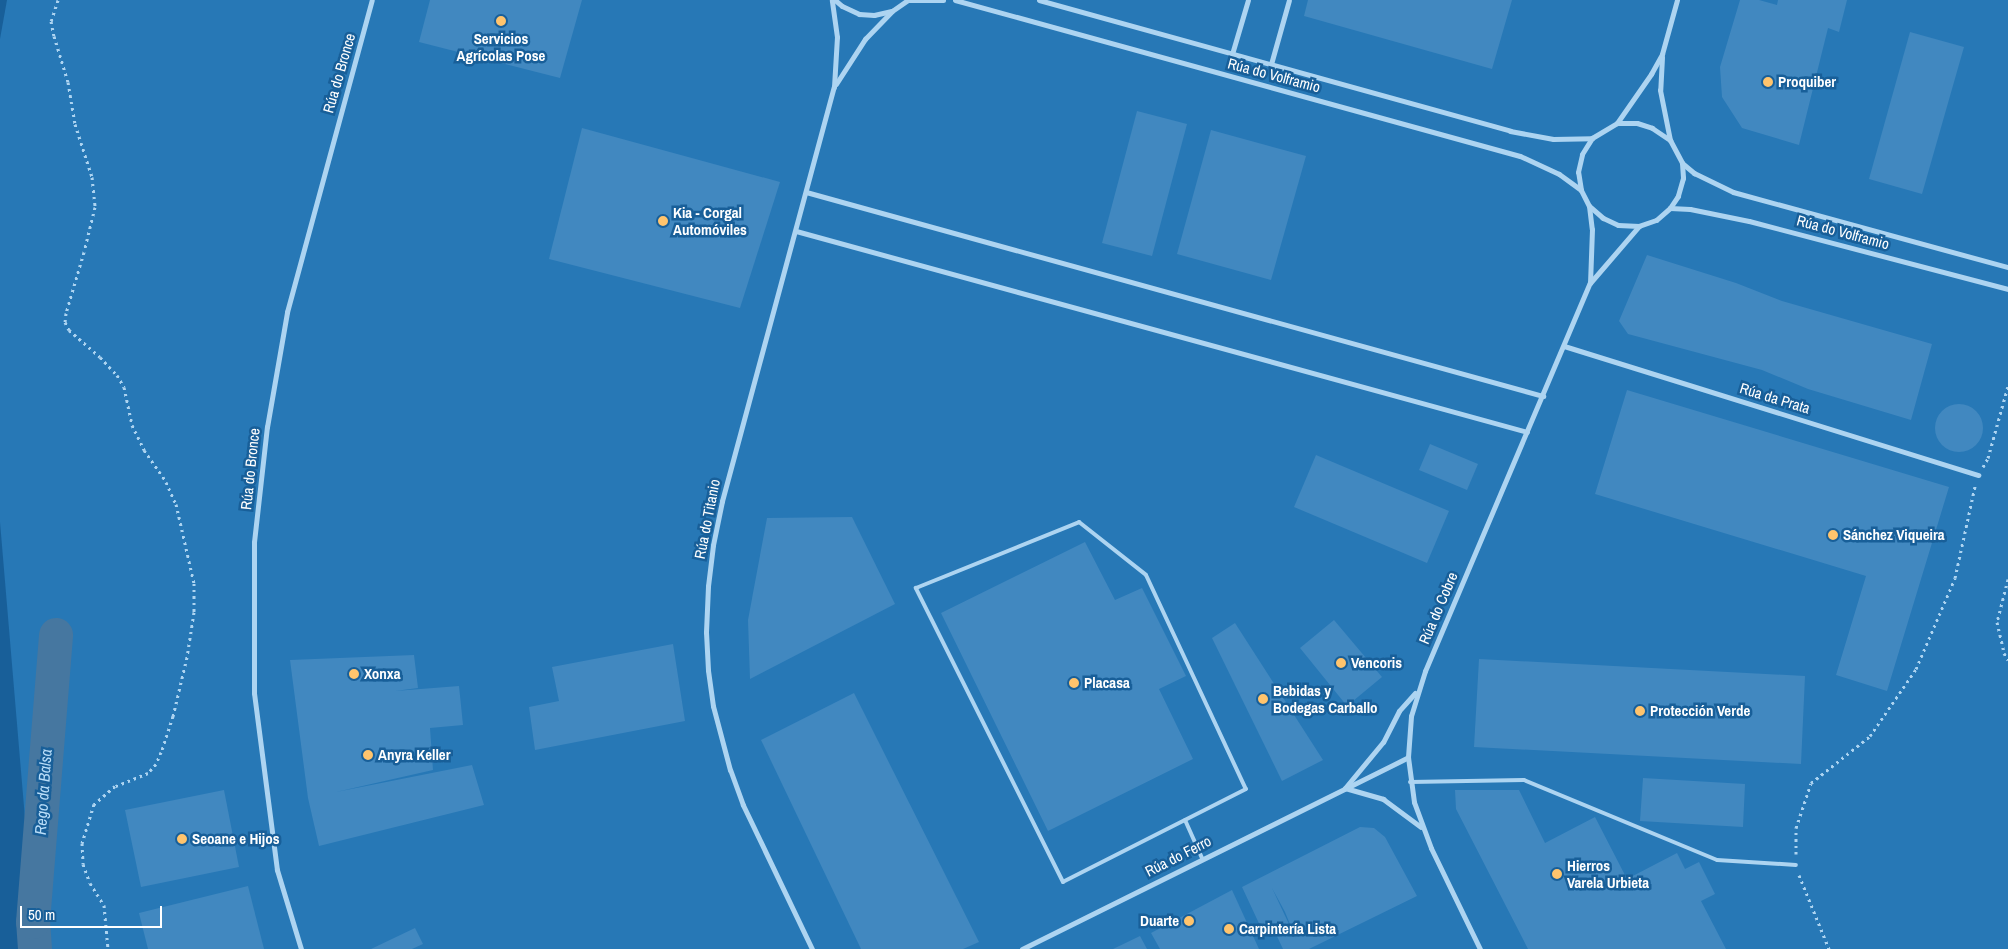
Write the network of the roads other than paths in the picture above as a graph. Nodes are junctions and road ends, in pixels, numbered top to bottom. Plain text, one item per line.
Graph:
1 (372, 0) edge
2 (833, 0) edge
3 (908, 0) edge
4 (943, 0) edge
5 (955, 0) edge
6 (1040, 0) edge
7 (1248, 0) edge
8 (1289, 0) edge
9 (1677, 0) edge
10 (892, 11) junction
11 (1232, 54) junction
12 (1662, 54) junction
13 (1271, 64) junction
14 (834, 87) junction
15 (1617, 123) junction
16 (1592, 138) junction
17 (1670, 140) junction
18 (1682, 163) junction
19 (1581, 190) junction
20 (806, 192) junction
21 (1589, 206) junction
22 (1670, 208) junction
23 (1639, 226) junction
24 (796, 231) junction
25 (2008, 267) edge
26 (1590, 283) junction
27 (2008, 288) edge
28 (1564, 346) junction
29 (1542, 396) junction
30 (1528, 432) junction
31 (1978, 475) road end
32 (1417, 690) junction
33 (1408, 757) junction
34 (1410, 782) junction
35 (1345, 788) junction
36 (1185, 820) junction
37 (1422, 828) junction
38 (1202, 858) junction
39 (1796, 865) road end
40 (301, 949) edge
41 (812, 949) edge
42 (1022, 949) edge
43 (1480, 949) edge

1 - 40 street, Rúa do Bronce
2 - 10 street
2 - 14 street
3 - 4 street
3 - 10 street
5 - 19 street, Rúa do Volframio
6 - 11 street, Rúa do Volframio
7 - 11 street
8 - 13 street
9 - 12 street
10 - 14 street
11 - 13 street, Rúa do Volframio
12 - 15 street
12 - 17 street
13 - 16 street, Rúa do Volframio
14 - 20 street, Rúa do Titanio
15 - 16 street
15 - 17 street
16 - 19 street
17 - 18 street
18 - 22 street
18 - 25 street, Rúa do Volframio
19 - 21 street
20 - 24 street, Rúa do Titanio
20 - 29 street
21 - 23 street
21 - 26 street
22 - 23 street
22 - 27 street, Rúa do Volframio
23 - 26 street
24 - 30 street
24 - 41 street, Rúa do Titanio
26 - 28 street, Rúa do Cobre
28 - 29 street, Rúa do Cobre
28 - 31 street, Rúa da Prata
29 - 30 street, Rúa do Cobre
30 - 32 street, Rúa do Cobre
32 - 33 street, Rúa do Cobre
32 - 35 street, Rúa do Ferro
33 - 34 street, Rúa do Cobre
33 - 35 street, Rúa do Ferro
34 - 37 street, Rúa do Cobre
34 - 39 lane
35 - 37 street
35 - 38 street, Rúa do Ferro
36 - 36 lane
36 - 38 lane
37 - 43 street, Rúa do Cobre
38 - 42 street, Rúa do Ferro

